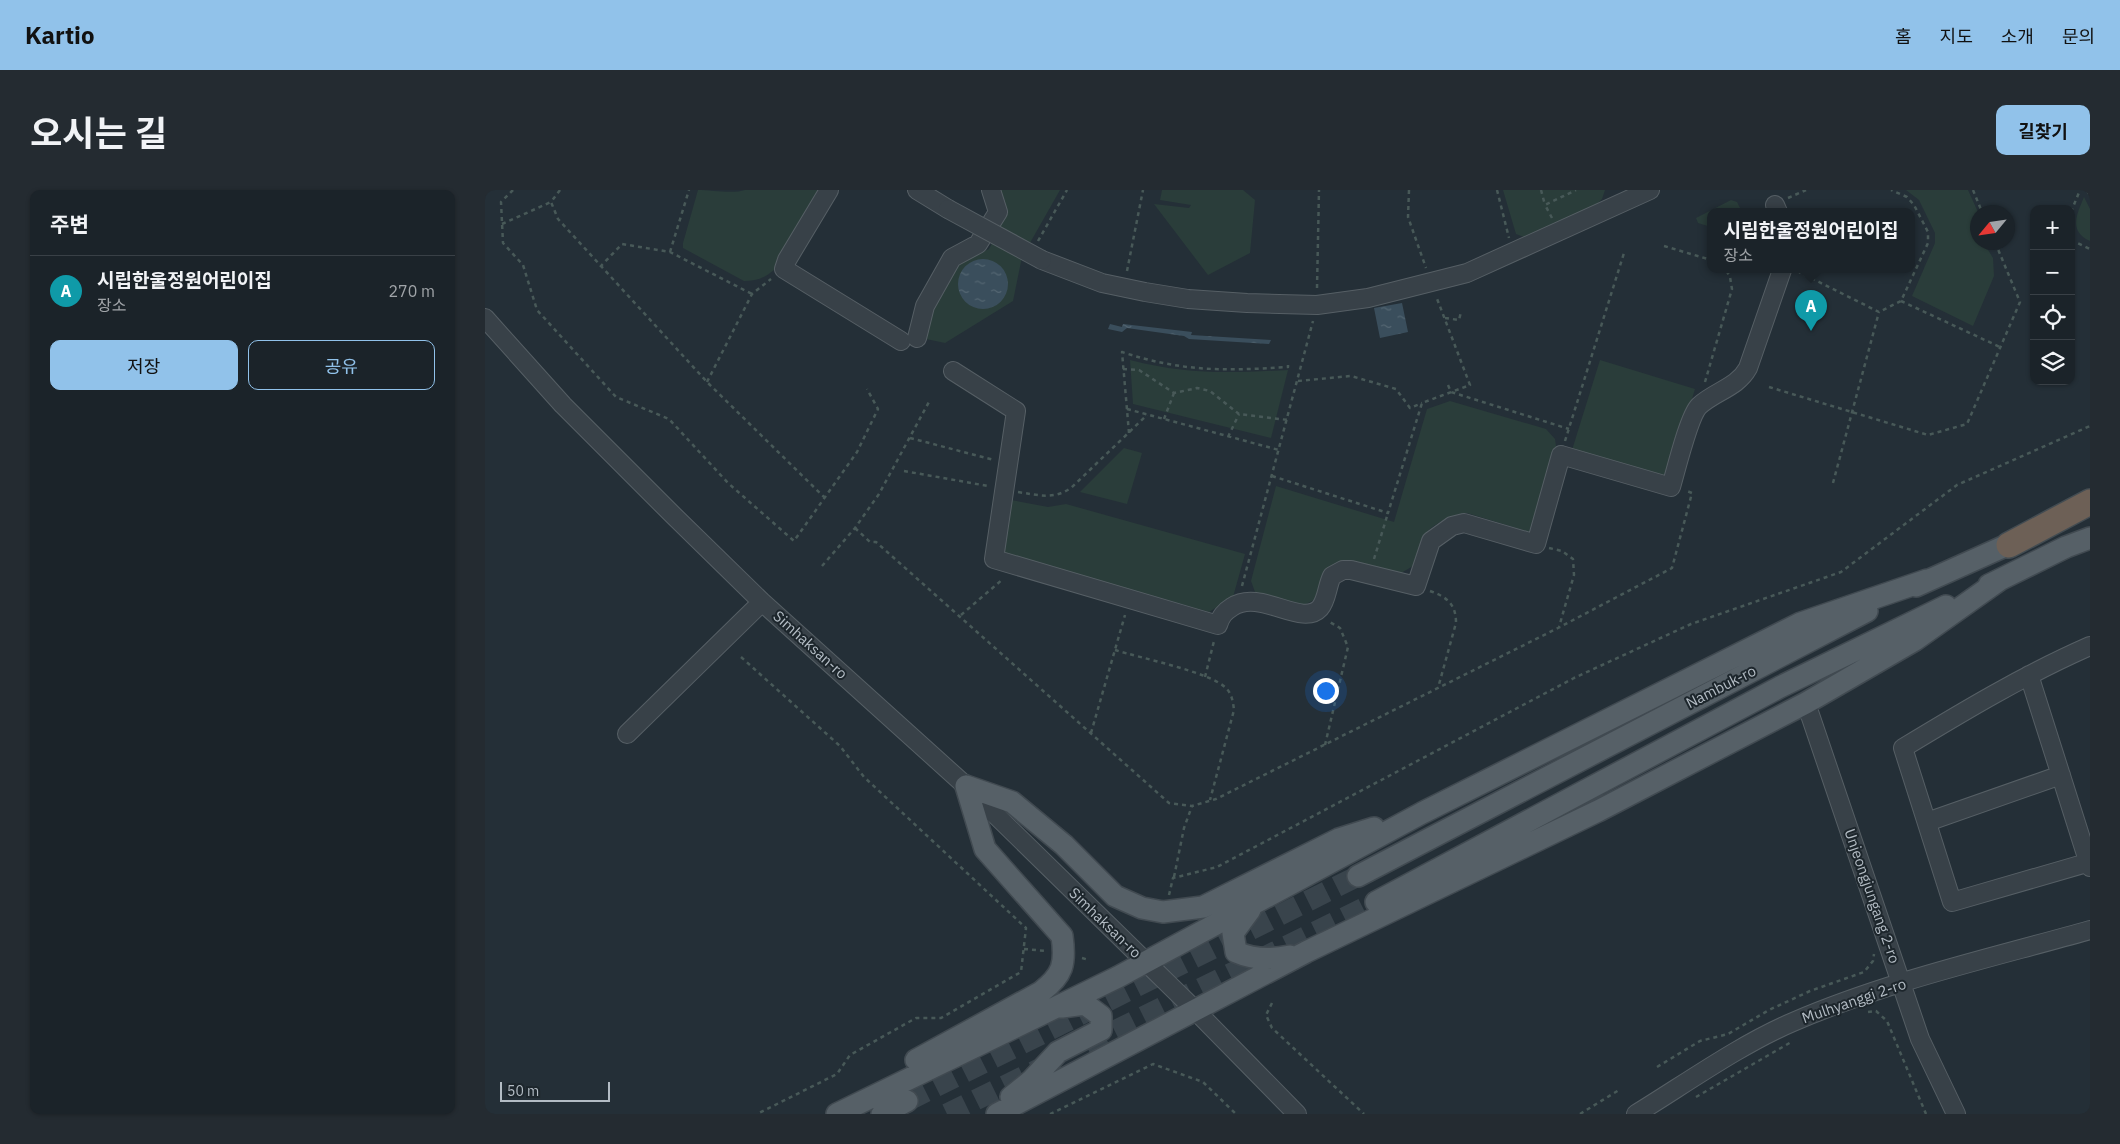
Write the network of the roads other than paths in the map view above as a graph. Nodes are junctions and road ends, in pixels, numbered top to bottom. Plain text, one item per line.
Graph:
1 (829, 190) edge
2 (917, 190) edge
3 (991, 190) edge
4 (1650, 190) edge
5 (1781, 273) edge
6 (485, 318) edge
7 (953, 372) dead end
8 (2090, 502) edge
9 (2090, 510) edge
10 (2090, 538) edge
11 (2009, 545) junction
12 (2001, 578) junction
13 (1927, 580) junction
14 (762, 602) junction
15 (2090, 646) edge
16 (2029, 675) junction
17 (1807, 703) junction
18 (627, 734) dead end
19 (2061, 775) junction
20 (966, 786) junction
21 (1421, 813) junction
22 (1927, 822) junction
23 (2089, 864) edge
24 (1358, 876) tunnel mouth
25 (1257, 902) junction
26 (1376, 902) tunnel mouth
27 (2090, 930) edge
28 (1306, 952) junction
29 (1146, 962) junction
30 (1901, 983) junction
31 (1053, 1008) junction
32 (1195, 1010) junction
33 (907, 1101) tunnel mouth
34 (823, 1114) edge
35 (837, 1114) edge
36 (882, 1114) edge
37 (989, 1114) edge
38 (997, 1114) edge
39 (1297, 1114) edge
40 (1636, 1114) edge
41 (1956, 1114) edge

1 - 3 street
2 - 4 street, bridge
5 - 7 street
6 - 14 street, Simhaksan-ro
8 - 11 highway
9 - 11 main road, Nambuk-ro
10 - 12 main road, Nambuk-ro
11 - 13 main road, Nambuk-ro
12 - 17 main road
12 - 26 main road, Nambuk-ro
13 - 21 main road
13 - 24 main road, Nambuk-ro
14 - 18 street
14 - 20 street, Simhaksan-ro
15 - 16 street
16 - 19 street
16 - 22 street
17 - 28 main road
17 - 30 street, Unjeongjungang 2-ro
19 - 22 street
19 - 23 street
20 - 21 main road
20 - 29 street, Simhaksan-ro
20 - 34 main road
21 - 25 main road
22 - 23 street
25 - 28 main road
25 - 29 main road
27 - 30 street, Mulhyanggi 2-ro
28 - 32 main road
29 - 31 main road
29 - 32 street, Simhaksan-ro
30 - 40 street, Mulhyanggi 2-ro
30 - 41 street, Unjeongjungang 2-ro
31 - 35 main road
31 - 37 main road
32 - 38 main road
32 - 39 street, Simhaksan-ro
33 - 36 main road

